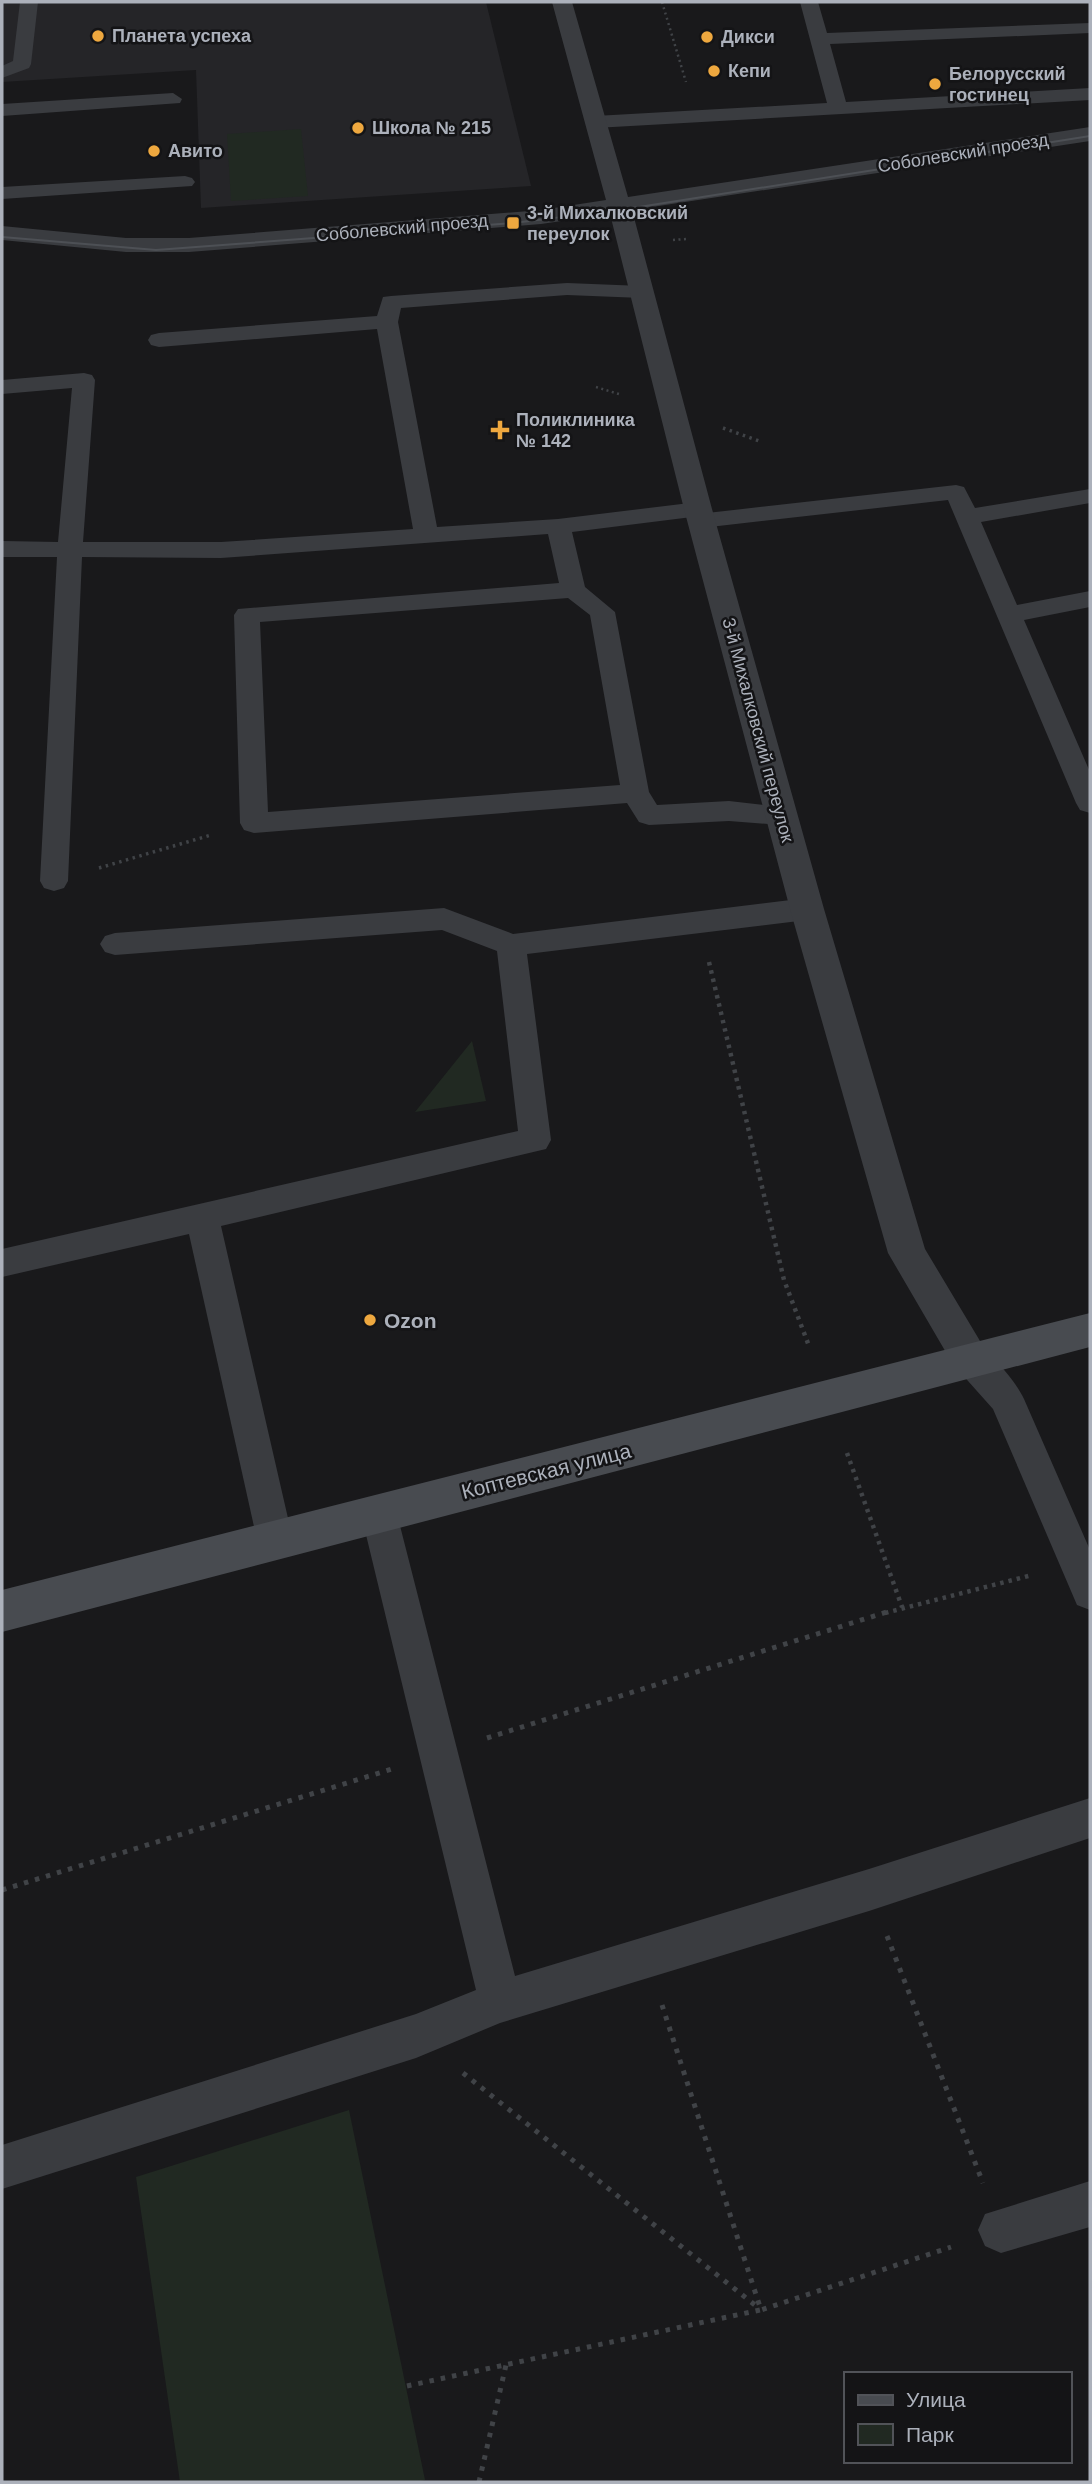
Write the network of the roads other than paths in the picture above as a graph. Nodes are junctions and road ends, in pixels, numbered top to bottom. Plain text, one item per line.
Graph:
1 (29, 2) edge
2 (562, 2) edge
3 (809, 2) edge
4 (1090, 28) edge
5 (818, 39) junction
6 (2, 72) edge
7 (1090, 94) edge
8 (173, 99) dead end
9 (838, 108) junction
10 (2, 110) edge
11 (595, 122) junction
12 (1090, 134) edge
13 (185, 183) dead end
14 (2, 193) edge
15 (620, 207) junction
16 (2, 233) edge
17 (642, 292) junction
18 (387, 322) junction
19 (159, 340) dead end
20 (2, 387) edge
21 (1090, 496) edge
22 (699, 515) junction
23 (968, 517) junction
24 (558, 526) junction
25 (427, 536) junction
26 (2, 549) edge
27 (69, 550) junction
28 (573, 590) junction
29 (1090, 599) edge
30 (1009, 615) junction
31 (635, 793) junction
32 (1090, 803) edge
33 (782, 815) junction
34 (54, 881) road end
35 (807, 909) junction
36 (115, 944) dead end
37 (511, 945) junction
38 (202, 1217) junction
39 (2, 1263) edge
40 (1090, 1330) edge
41 (972, 1361) junction
42 (379, 1514) junction
43 (275, 1540) junction
44 (1083, 1578) edge
45 (2, 1611) edge
46 (1090, 1818) edge
47 (500, 2002) junction
48 (2, 2167) edge
49 (1090, 2204) edge
50 (1001, 2230) road end

1 - 6 lane
2 - 11 street, 3-й Михалковский переулок
3 - 5 lane
4 - 5 lane
5 - 9 lane
7 - 9 lane
8 - 10 lane
9 - 11 lane
11 - 15 street, 3-й Михалковский переулок
12 - 15 street, Соболевский проезд
13 - 14 lane
15 - 16 street, Соболевский проезд
15 - 17 street, 3-й Михалковский переулок
17 - 18 lane
17 - 22 street, 3-й Михалковский переулок
18 - 19 lane
18 - 25 lane
20 - 27 lane
21 - 23 lane
22 - 23 lane
22 - 24 lane
22 - 33 street, 3-й Михалковский переулок
23 - 30 lane
24 - 25 lane
24 - 28 lane
25 - 27 lane
26 - 27 lane
27 - 34 lane
28 - 31 lane
28 - 31 lane
29 - 30 lane
30 - 32 lane
31 - 33 lane
33 - 35 street, 3-й Михалковский переулок
35 - 37 lane
35 - 41 street, 3-й Михалковский переулок
36 - 37 lane
37 - 38 lane
38 - 39 lane
38 - 43 lane
40 - 41 street, Коптевская улица
41 - 42 street, Коптевская улица
41 - 44 lane
42 - 43 street, Коптевская улица
42 - 47 lane
43 - 45 street, Коптевская улица
46 - 47 lane
47 - 48 lane
49 - 50 lane

